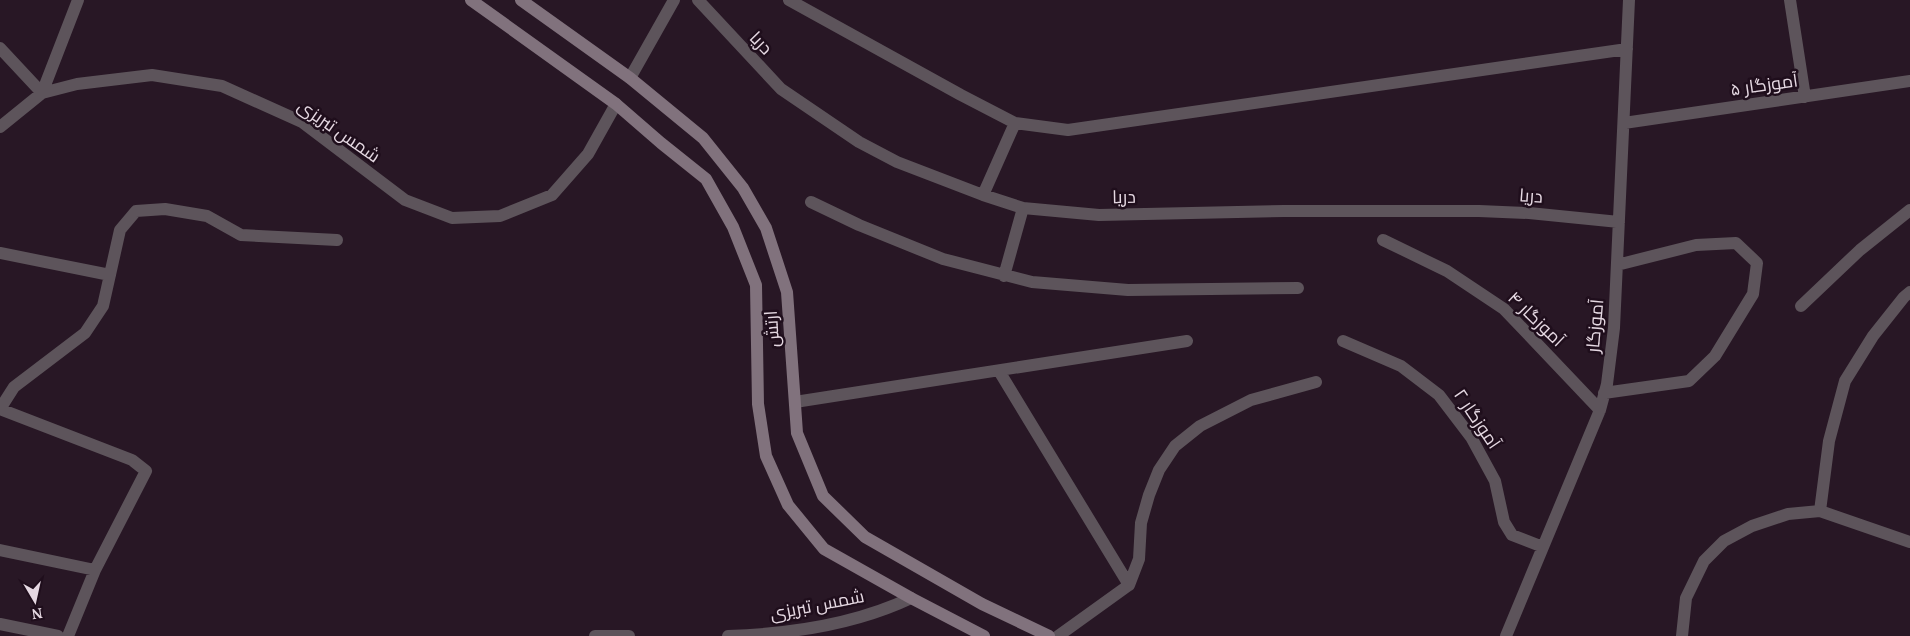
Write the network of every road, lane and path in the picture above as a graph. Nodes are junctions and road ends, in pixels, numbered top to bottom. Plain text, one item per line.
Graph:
1 (78, 0) edge
2 (471, 0) edge
3 (521, 0) edge
4 (674, 0) edge
5 (698, 0) edge
6 (789, 0) edge
7 (1629, 0) edge
8 (1790, 0) edge
9 (0, 48) edge
10 (1627, 49) junction
11 (630, 78) junction
12 (1910, 81) edge
13 (42, 93) junction
14 (1805, 96) junction
15 (616, 104) junction
16 (1015, 123) junction
17 (1624, 123) junction
18 (0, 127) edge
19 (983, 195) junction
20 (811, 202) dead end
21 (1023, 208) junction
22 (1910, 210) edge
23 (1619, 222) junction
24 (336, 240) dead end
25 (1383, 240) dead end
26 (0, 253) edge
27 (1617, 265) junction
28 (110, 275) junction
29 (1004, 276) junction
30 (1298, 288) dead end
31 (1910, 292) edge
32 (1801, 306) dead end
33 (1187, 341) dead end
34 (1343, 341) dead end
35 (999, 371) junction
36 (1316, 382) dead end
37 (1604, 393) junction
38 (796, 402) junction
39 (0, 409) edge
40 (1600, 410) junction
41 (1820, 511) junction
42 (1910, 542) edge
43 (1543, 548) junction
44 (0, 550) edge
45 (96, 570) junction
46 (1129, 585) junction
47 (911, 598) junction
48 (0, 624) edge
49 (58, 636) edge
50 (68, 636) edge
51 (595, 636) edge
52 (629, 636) edge
53 (728, 636) edge
54 (984, 636) edge
55 (1049, 636) edge
56 (1058, 636) edge
57 (1506, 636) edge
58 (1682, 636) edge

1 - 13 street
2 - 15 main road, ارتش
3 - 11 main road, ارتش
4 - 11 street
5 - 19 street, دریا
6 - 16 street
7 - 10 street, آموزگار
8 - 14 street
9 - 13 street
10 - 16 street
10 - 17 street, آموزگار
11 - 38 main road, ارتش
12 - 14 street, آموزگار ۵
13 - 15 street, شمس تبریزی
13 - 18 street, شمس تبریزی
14 - 17 street, آموزگار ۵
15 - 47 main road, ارتش
16 - 19 street
17 - 23 street, آموزگار
19 - 21 street, دریا
20 - 29 street
21 - 23 street, دریا
21 - 29 street
22 - 32 street
23 - 27 street, آموزگار
24 - 28 street
25 - 40 street, آموزگار ۴
26 - 28 street
27 - 37 street, آموزگار
27 - 37 street
28 - 39 street
29 - 30 street
31 - 41 street
33 - 35 street
34 - 43 street, آموزگار ۲
35 - 38 street
35 - 46 street
36 - 46 street
37 - 40 street, آموزگار
38 - 55 main road, ارتش
39 - 45 street
40 - 43 street, آموزگار
41 - 42 street
41 - 58 street
43 - 57 street, آموزگار
44 - 45 street
45 - 50 street
46 - 56 street
47 - 53 street, شمس تبریزی
47 - 54 main road, ارتش
48 - 49 street
51 - 52 street

